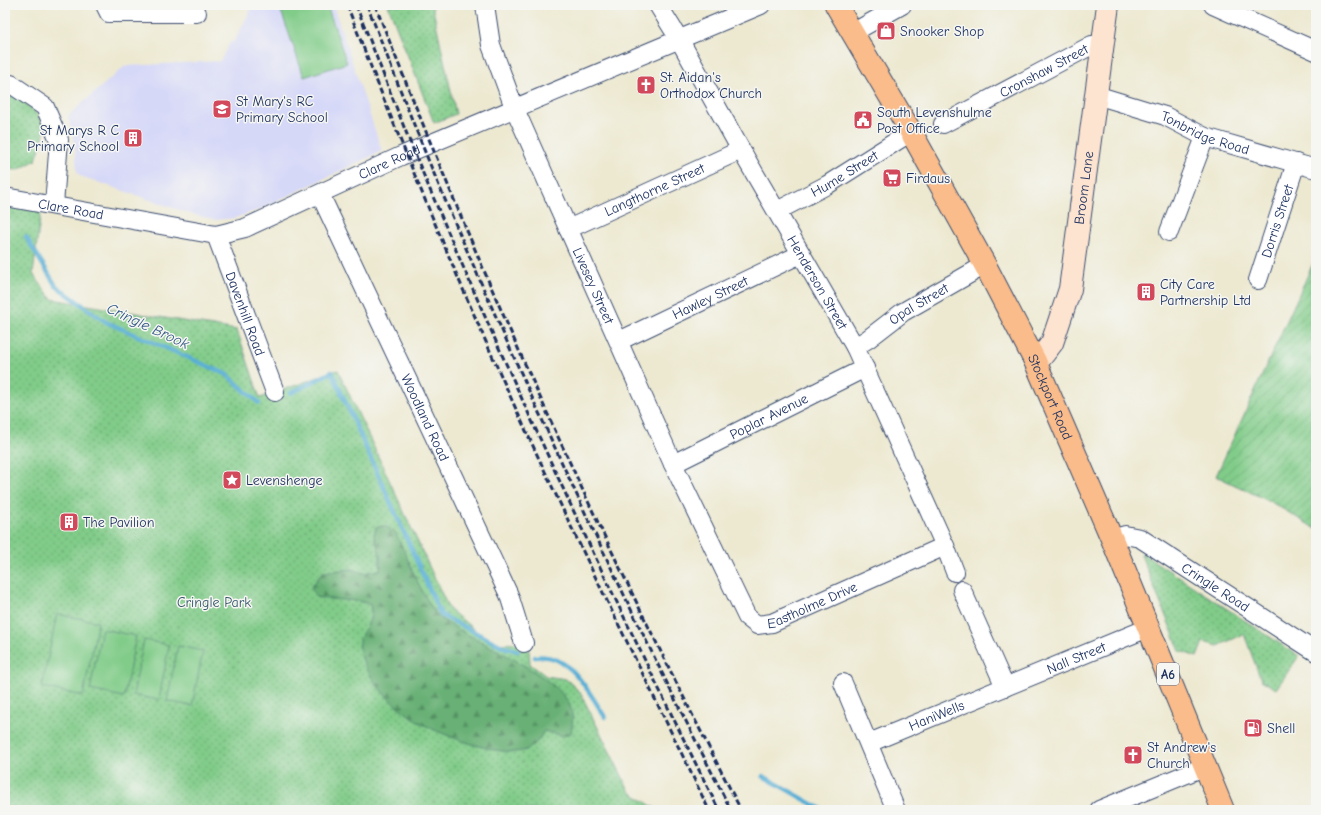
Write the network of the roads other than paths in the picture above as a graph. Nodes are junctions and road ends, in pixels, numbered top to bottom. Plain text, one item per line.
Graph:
1 (105, 5) edge
2 (485, 5) edge
3 (658, 5) edge
4 (761, 5) edge
5 (836, 5) edge
6 (902, 5) edge
7 (1108, 5) edge
8 (1213, 5) edge
9 (197, 13) dead end
10 (852, 33) junction
11 (679, 39) junction
12 (1102, 46) junction
13 (1316, 50) edge
14 (5, 84) edge
15 (1096, 95) junction
16 (514, 108) junction
17 (943, 124) dead end
18 (911, 132) junction
19 (1205, 137) junction
20 (741, 150) junction
21 (1296, 163) junction
22 (1316, 169) edge
23 (320, 194) junction
24 (5, 197) edge
25 (54, 205) junction
26 (777, 211) junction
27 (568, 229) junction
28 (1169, 232) dead end
29 (216, 235) junction
30 (801, 254) junction
31 (985, 265) junction
32 (1258, 280) dead end
33 (619, 341) junction
34 (855, 347) junction
35 (1035, 361) junction
36 (865, 368) junction
37 (275, 392) dead end
38 (673, 464) junction
39 (1112, 539) junction
40 (945, 546) junction
41 (955, 572) dead end
42 (962, 590) dead end
43 (1148, 628) junction
44 (524, 643) dead end
45 (1316, 652) edge
46 (843, 683) dead end
47 (1004, 687) junction
48 (869, 743) junction
49 (1206, 766) junction
50 (896, 810) edge
51 (1099, 810) edge
52 (1223, 810) edge

1 - 9 street
2 - 16 street, Livesey Street
3 - 11 street, Henderson Street
4 - 11 street, Clare Road
5 - 10 highway, Stockport Road / A6
6 - 10 street
7 - 12 main road, Broom Lane
8 - 13 street
10 - 18 highway, Stockport Road / A6
11 - 16 street, Clare Road
11 - 20 street, Henderson Street
12 - 15 main road, Broom Lane
12 - 17 street, Cronshaw Street
14 - 25 street
15 - 19 street, Tonbridge Road
15 - 35 main road, Broom Lane
16 - 23 street, Clare Road
16 - 27 street, Livesey Street
18 - 26 street, Hume Street
18 - 31 highway, Stockport Road / A6
19 - 21 street, Tonbridge Road
19 - 28 street
20 - 26 street, Henderson Street
20 - 27 street, Langthorne Street
21 - 22 street, Tonbridge Road
21 - 32 street, Dorris Street
23 - 29 street, Clare Road
23 - 44 street, Woodland Road
24 - 25 street, Clare Road
25 - 29 street, Clare Road
26 - 30 street, Henderson Street
27 - 33 street, Livesey Street
29 - 37 street, Davenhill Road
30 - 33 street, Hawley Street
30 - 34 street, Henderson Street
31 - 34 street, Opal Street
31 - 35 highway, Stockport Road / A6
33 - 38 street, Livesey Street
34 - 36 street, Henderson Street
35 - 39 highway, Stockport Road / A6
36 - 38 street, Poplar Avenue
36 - 40 street, Henderson Street
38 - 40 street, Eastholme Drive
39 - 43 highway, Stockport Road / A6
39 - 45 street, Cringle Road
40 - 41 street, Henderson Street
42 - 47 street
43 - 47 street, Nall Street
43 - 49 highway, Stockport Road / A6
46 - 48 street
47 - 48 street, HaniWells
48 - 50 street
49 - 51 street
49 - 52 highway, Stockport Road / A6

